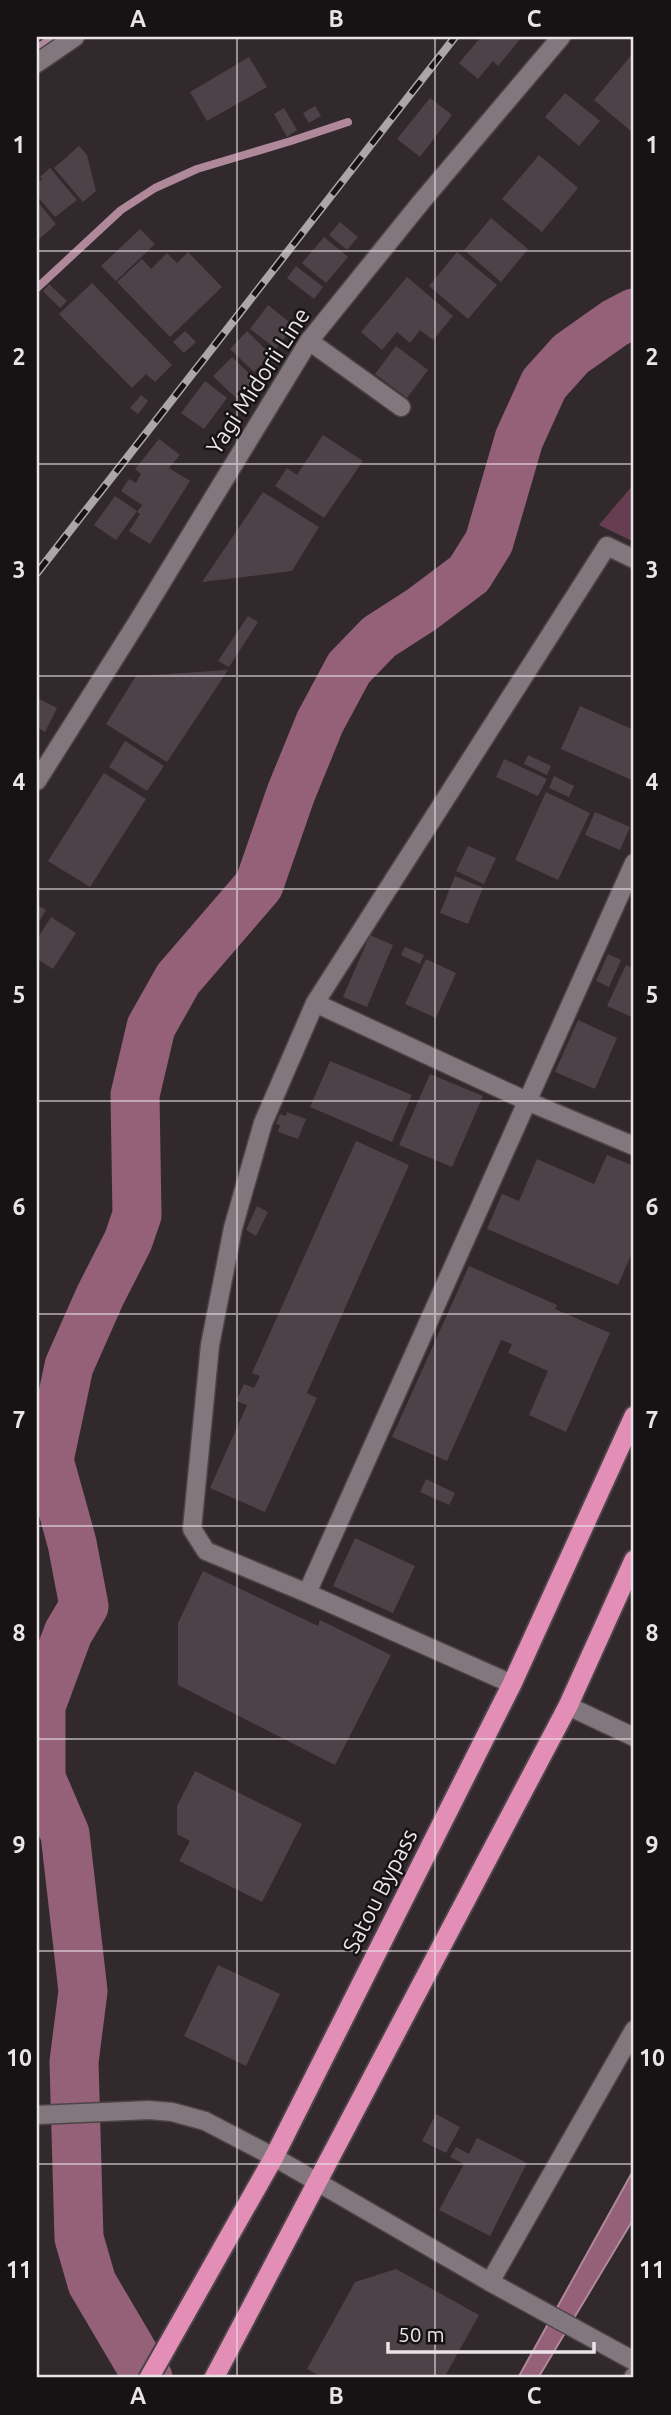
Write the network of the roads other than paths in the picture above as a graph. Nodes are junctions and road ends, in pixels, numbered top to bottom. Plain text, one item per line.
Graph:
1 (75, 37) edge
2 (553, 40) edge
3 (37, 63) edge
4 (309, 341) junction
5 (401, 407) dead end
6 (634, 559) edge
7 (37, 781) edge
8 (634, 863) edge
9 (315, 1003) junction
10 (529, 1102) junction
11 (634, 1146) edge
12 (634, 1416) edge
13 (634, 1560) edge
14 (307, 1593) junction
15 (512, 1684) junction
16 (568, 1706) junction
17 (634, 1737) edge
18 (634, 2030) edge
19 (37, 2115) edge
20 (274, 2157) junction
21 (319, 2182) junction
22 (490, 2282) junction
23 (634, 2361) edge
24 (149, 2378) edge
25 (214, 2378) edge

1 - 3 street
2 - 4 street, Yagi Midorii Line
4 - 5 street
4 - 7 street, Yagi Midorii Line
6 - 9 street
8 - 10 street
9 - 10 street
9 - 14 street
10 - 11 street
10 - 14 street
12 - 15 highway, Satou Bypass
13 - 16 highway
14 - 15 street
15 - 20 highway, Satou Bypass
16 - 17 street
16 - 21 highway
18 - 22 street
19 - 20 street
20 - 21 street
20 - 24 highway, Satou Bypass
21 - 22 street
21 - 25 highway
22 - 23 street

